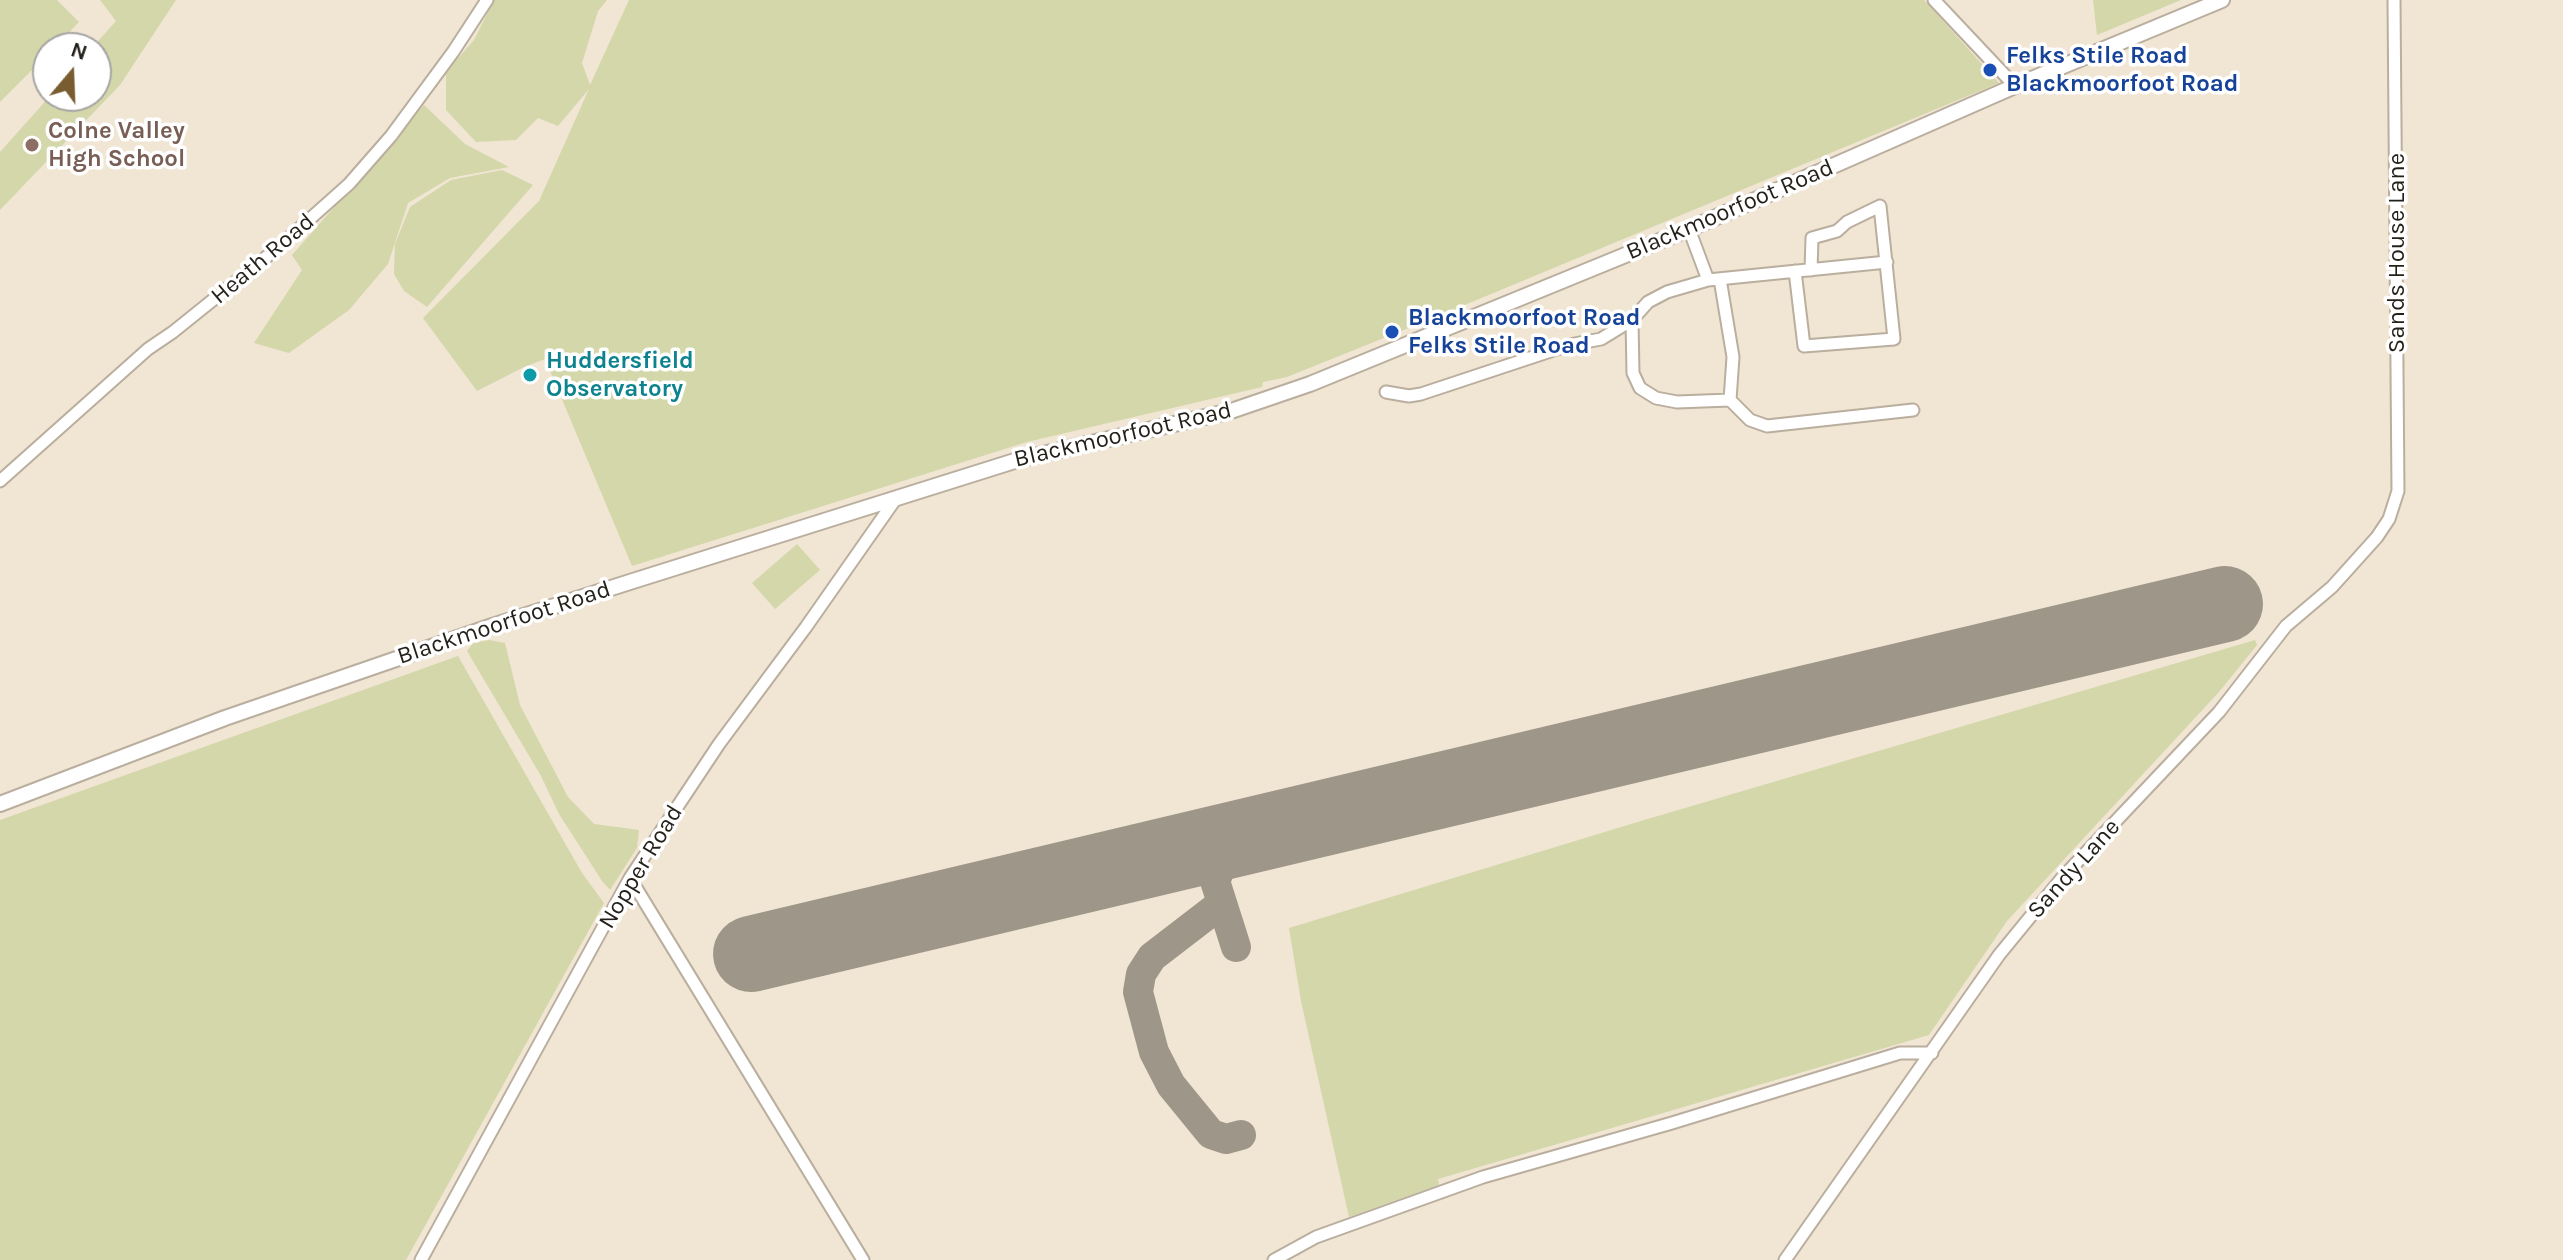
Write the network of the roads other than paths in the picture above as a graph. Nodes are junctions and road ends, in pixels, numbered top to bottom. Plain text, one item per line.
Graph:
1 (487, 0) edge
2 (1934, 0) edge
3 (2222, 0) edge
4 (2394, 0) edge
5 (2015, 86) junction
6 (1689, 229) junction
7 (1887, 262) junction
8 (1811, 270) junction
9 (1795, 271) junction
10 (1714, 279) junction
11 (1632, 320) junction
12 (1386, 392) dead end
13 (1730, 400) junction
14 (1913, 410) dead end
15 (0, 481) edge
16 (897, 497) junction
17 (2395, 505) joint
18 (0, 804) edge
19 (630, 878) junction
20 (1932, 1053) junction
21 (421, 1260) edge
22 (863, 1260) edge
23 (1274, 1260) edge
24 (1785, 1260) edge

1 - 15 street, Heath Road
2 - 5 street
3 - 5 street, Blackmoorfoot Road
4 - 17 street, Sands House Lane
5 - 6 street, Blackmoorfoot Road
6 - 10 street
6 - 16 street, Blackmoorfoot Road
7 - 8 street
7 - 8 street
7 - 9 street
8 - 9 street
9 - 10 street
10 - 11 street
10 - 13 street
11 - 12 street
11 - 13 street
13 - 14 street
16 - 18 street, Blackmoorfoot Road
16 - 19 street, Nopper Road
17 - 20 street, Sandy Lane
19 - 21 street, Nopper Road
19 - 22 street
20 - 23 street
20 - 24 street, Sandy Lane

